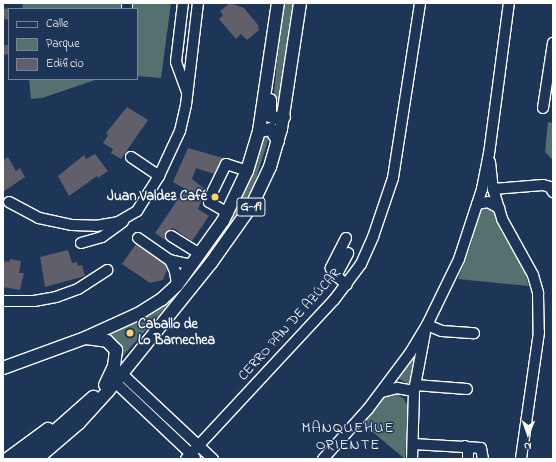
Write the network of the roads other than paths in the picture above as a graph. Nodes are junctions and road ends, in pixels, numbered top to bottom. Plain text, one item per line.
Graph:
1 (198, 3) edge
2 (278, 3) edge
3 (300, 3) edge
4 (420, 3) edge
5 (509, 3) edge
6 (183, 8) edge
7 (197, 14) junction
8 (553, 43) edge
9 (270, 64) junction
10 (187, 92) junction
11 (543, 108) dead end
12 (284, 117) junction
13 (259, 131) junction
14 (278, 141) junction
15 (489, 154) junction
16 (131, 157) dead end
17 (247, 171) junction
18 (159, 176) junction
19 (494, 189) junction
20 (553, 192) edge
21 (9, 202) dead end
22 (477, 204) junction
23 (499, 208) junction
24 (228, 213) junction
25 (124, 220) junction
26 (171, 236) dead end
27 (138, 238) dead end
28 (346, 238) dead end
29 (81, 243) dead end
30 (348, 253) dead end
31 (200, 254) junction
32 (170, 260) junction
33 (191, 265) junction
34 (107, 270) dead end
35 (336, 276) junction
36 (177, 285) junction
37 (347, 285) junction
38 (3, 301) edge
39 (427, 325) junction
40 (474, 333) dead end
41 (85, 338) junction
42 (410, 353) junction
43 (419, 357) junction
44 (3, 368) edge
45 (393, 376) junction
46 (114, 380) junction
47 (396, 388) junction
48 (414, 388) junction
49 (468, 389) dead end
50 (382, 392) junction
51 (413, 444) junction
52 (199, 446) junction
53 (465, 446) junction
54 (3, 449) edge
55 (20, 455) edge
56 (191, 457) edge
57 (7, 459) edge
58 (37, 459) edge
59 (213, 459) edge
60 (323, 459) edge
61 (412, 459) edge
62 (468, 459) edge
63 (483, 459) edge
64 (522, 459) edge

1 - 7 street
2 - 9 main road, G-19
3 - 12 main road, G-19
4 - 37 street, CERRO PAN DE AZÚCAR
5 - 15 street
6 - 7 street
6 - 10 street
7 - 10 street
8 - 11 street
9 - 12 main road
9 - 13 main road, G-19
10 - 18 street
12 - 14 main road, G-19
13 - 14 main road
13 - 17 main road, G-19
14 - 46 main road, G-19
15 - 19 street
15 - 22 street
16 - 18 street
17 - 24 main road, G-19
17 - 24 street
18 - 25 street
19 - 20 street
19 - 23 street
21 - 25 street
22 - 23 street
22 - 39 street
23 - 64 street
24 - 31 main road, G-19
25 - 29 street
26 - 31 street
27 - 32 street
28 - 35 street
30 - 35 street
31 - 33 main road, G-19
32 - 33 street
32 - 36 street
33 - 36 main road, G-19
34 - 38 street
35 - 37 street
36 - 41 main road, G-19
37 - 52 street, CERRO PAN DE AZÚCAR
39 - 40 street
39 - 42 street
39 - 43 street
41 - 44 main road, G-19
41 - 46 main road
42 - 43 street
42 - 45 street
43 - 48 street
45 - 47 street
45 - 50 street
46 - 52 street
46 - 55 main road
46 - 56 street
46 - 58 main road, G-19
47 - 48 street
47 - 50 street
48 - 49 street
48 - 51 street
50 - 60 street
51 - 53 street
51 - 61 street
52 - 56 street, CERRO PAN DE AZÚCAR
52 - 59 street
53 - 62 street
53 - 63 street
54 - 55 main road
55 - 57 main road

